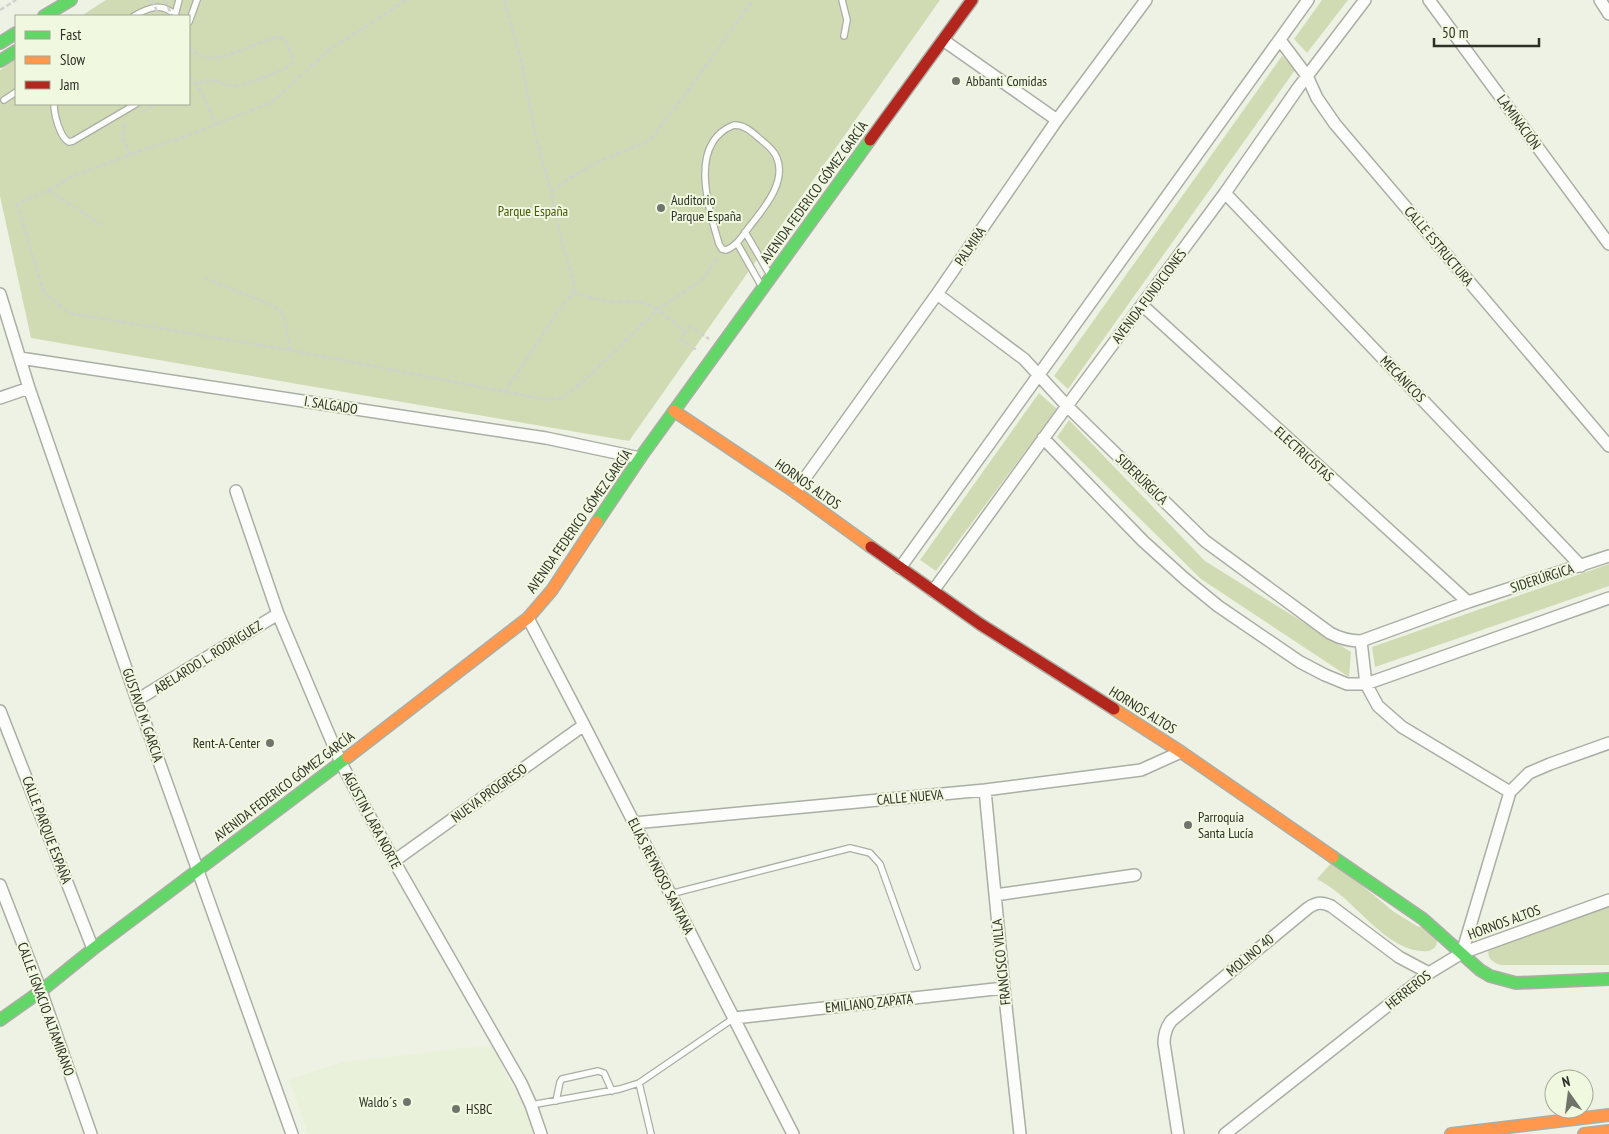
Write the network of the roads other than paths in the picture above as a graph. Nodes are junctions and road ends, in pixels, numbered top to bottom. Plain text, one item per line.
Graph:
1 (71, 0) edge
2 (178, 0) edge
3 (196, 0) edge
4 (842, 0) edge
5 (972, 0) edge
6 (1146, 0) edge
7 (1308, 0) edge
8 (1365, 0) edge
9 (1429, 0) edge
10 (1600, 0) edge
11 (1609, 14) edge
12 (46, 15) edge
13 (56, 15) edge
14 (136, 15) edge
15 (173, 15) edge
16 (174, 15) edge
17 (190, 19) edge
18 (15, 34) edge
19 (844, 36) dead end
20 (943, 40) junction
21 (1280, 40) junction
22 (0, 43) edge
23 (15, 52) edge
24 (0, 61) edge
25 (1308, 76) junction
26 (15, 93) edge
27 (4, 100) dead end
28 (54, 105) edge
29 (134, 105) edge
30 (1057, 120) junction
31 (1225, 193) junction
32 (745, 232) junction
33 (737, 243) junction
34 (1609, 244) edge
35 (771, 276) junction
36 (762, 288) junction
37 (0, 294) edge
38 (938, 294) junction
39 (1142, 306) junction
40 (20, 358) junction
41 (1039, 374) junction
42 (29, 388) junction
43 (0, 398) edge
44 (1067, 406) junction
45 (674, 411) junction
46 (1043, 438) junction
47 (1609, 446) edge
48 (640, 458) junction
49 (236, 490) dead end
50 (796, 492) junction
51 (1609, 556) edge
52 (1581, 566) junction
53 (900, 568) junction
54 (933, 591) junction
55 (1609, 598) edge
56 (1468, 602) junction
57 (278, 614) junction
58 (528, 618) junction
59 (1361, 641) junction
60 (1366, 684) junction
61 (137, 700) junction
62 (0, 711) edge
63 (584, 725) junction
64 (1609, 742) edge
65 (1181, 752) junction
66 (341, 763) junction
67 (985, 790) junction
68 (1510, 792) junction
69 (634, 823) junction
70 (394, 861) junction
71 (198, 869) junction
72 (1135, 875) dead end
73 (0, 885) edge
74 (670, 894) junction
75 (995, 895) junction
76 (1609, 900) edge
77 (93, 949) junction
78 (1462, 953) junction
79 (917, 967) dead end
80 (1429, 973) junction
81 (1609, 978) edge
82 (1004, 988) junction
83 (41, 991) junction
84 (734, 1018) junction
85 (0, 1020) edge
86 (639, 1084) junction
87 (612, 1091) junction
88 (556, 1101) junction
89 (531, 1105) junction
90 (1609, 1115) edge
91 (1609, 1131) edge
92 (91, 1134) edge
93 (292, 1134) edge
94 (541, 1134) edge
95 (651, 1134) edge
96 (793, 1134) edge
97 (1020, 1134) edge
98 (1178, 1134) edge
99 (1224, 1134) edge
100 (1451, 1134) edge
101 (1584, 1134) edge

1 - 12 main road
1 - 13 main road
2 - 16 lane
3 - 17 lane
4 - 19 lane
5 - 20 main road, AVENIDA FEDERICO GÓMEZ GARCÍA
6 - 30 street, PALMIRA
7 - 21 street
8 - 25 street, AVENIDA FUNDICIONES
9 - 34 street, LAMINACIÓN
10 - 11 street
14 - 15 lane
18 - 22 main road
20 - 30 street
20 - 35 main road, AVENIDA FEDERICO GÓMEZ GARCÍA
21 - 25 street, CALLE ESTRUCTURA
21 - 41 street
23 - 24 main road
25 - 31 street, AVENIDA FUNDICIONES
25 - 47 street, CALLE ESTRUCTURA
26 - 27 lane
28 - 29 lane
30 - 38 street, PALMIRA
31 - 39 street, AVENIDA FUNDICIONES
31 - 52 street, MECÁNICOS
32 - 33 lane
32 - 33 lane
32 - 35 lane
33 - 36 lane
35 - 36 main road, AVENIDA FEDERICO GÓMEZ GARCÍA
36 - 45 main road, AVENIDA FEDERICO GÓMEZ GARCÍA
37 - 40 street, GUSTAVO M. GARCIA
38 - 41 street, SIDERÚRGICA
38 - 50 street, PALMIRA
39 - 44 street, AVENIDA FUNDICIONES
39 - 56 street, ELECTRICISTAS
40 - 42 street, GUSTAVO M. GARCIA
40 - 48 street, I. SALGADO
41 - 44 street, SIDERÚRGICA
41 - 53 street
42 - 43 street
42 - 61 street, GUSTAVO M. GARCIA
44 - 46 street, AVENIDA FUNDICIONES
44 - 59 street, SIDERÚRGICA
45 - 48 main road, AVENIDA FEDERICO GÓMEZ GARCÍA
45 - 50 main road, HORNOS ALTOS
46 - 54 street, AVENIDA FUNDICIONES
46 - 60 street
48 - 58 main road, AVENIDA FEDERICO GÓMEZ GARCÍA
49 - 57 street, AGUSTIN LARA NORTE
50 - 53 main road, HORNOS ALTOS
51 - 52 street, SIDERÚRGICA
52 - 56 street, SIDERÚRGICA
53 - 54 main road, HORNOS ALTOS
54 - 65 main road, HORNOS ALTOS
55 - 60 street
56 - 59 street, SIDERÚRGICA
57 - 61 street, ABELARDO L. RODRIGUEZ
57 - 66 street, AGUSTIN LARA NORTE
58 - 63 street, ELIAS REYNOSO SANTANA
58 - 66 main road, AVENIDA FEDERICO GÓMEZ GARCÍA
59 - 60 street
60 - 68 street
61 - 71 street, GUSTAVO M. GARCIA
62 - 77 street, CALLE PARQUE ESPAÑA
63 - 69 street, ELIAS REYNOSO SANTANA
63 - 70 street, NUEVA PROGRESO
64 - 68 street
65 - 67 street, CALLE NUEVA
65 - 78 main road, HORNOS ALTOS
66 - 70 street, AGUSTIN LARA NORTE
66 - 71 main road, AVENIDA FEDERICO GÓMEZ GARCÍA
67 - 69 street, CALLE NUEVA
67 - 75 street, FRANCISCO VILLA
68 - 78 street
69 - 74 street, ELIAS REYNOSO SANTANA
70 - 89 street, AGUSTIN LARA NORTE
71 - 77 main road, AVENIDA FEDERICO GÓMEZ GARCÍA
71 - 93 street, GUSTAVO M. GARCIA
72 - 75 street
73 - 83 street, CALLE IGNACIO ALTAMIRANO
74 - 79 lane
74 - 84 street, ELIAS REYNOSO SANTANA
75 - 82 street, FRANCISCO VILLA
76 - 78 street, HORNOS ALTOS
77 - 83 main road, AVENIDA FEDERICO GÓMEZ GARCÍA
78 - 80 street, HERREROS
78 - 81 main road
80 - 98 street, MOLINO 40
80 - 99 street, HERREROS
82 - 84 street, EMILIANO ZAPATA
82 - 97 street, FRANCISCO VILLA
83 - 85 main road, AVENIDA FEDERICO GÓMEZ GARCÍA
83 - 92 street, CALLE IGNACIO ALTAMIRANO
84 - 86 lane
84 - 96 street, ELIAS REYNOSO SANTANA
86 - 87 lane
86 - 95 lane
87 - 88 lane
87 - 88 lane
88 - 89 lane
89 - 94 street, AGUSTIN LARA NORTE
90 - 100 main road
91 - 101 main road

